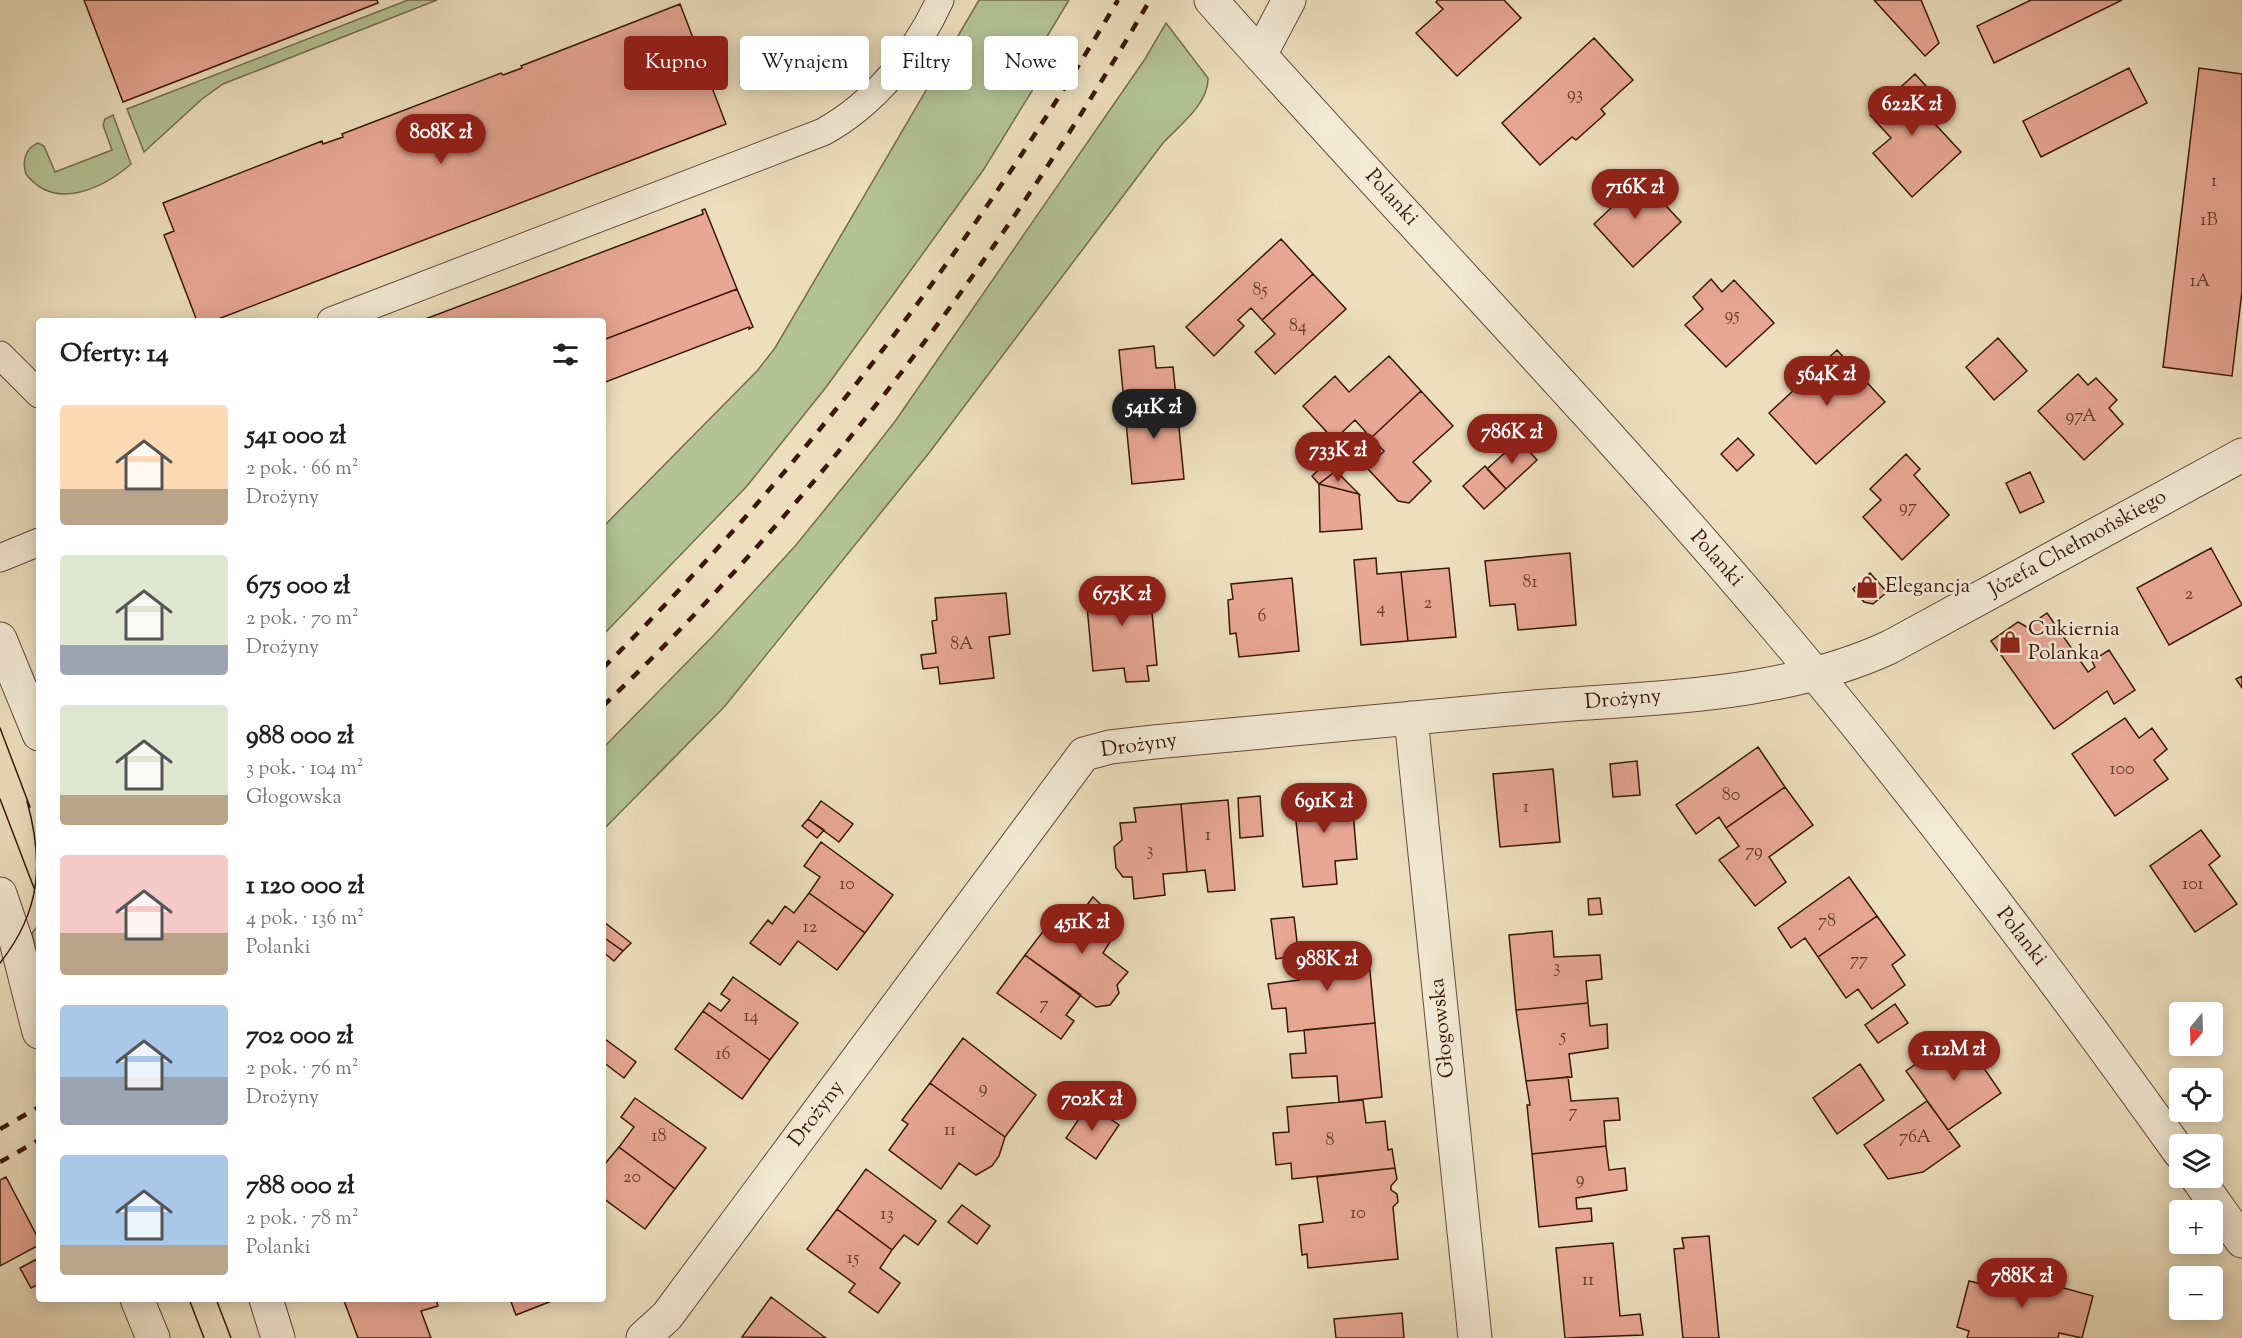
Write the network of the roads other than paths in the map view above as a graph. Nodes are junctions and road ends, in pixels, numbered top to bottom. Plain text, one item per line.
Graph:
1 (940, 0) edge
2 (1211, 0) edge
3 (1289, 0) edge
4 (1260, 55) junction
5 (339, 318) edge
6 (0, 355) edge
7 (36, 391) edge
8 (2240, 459) edge
9 (36, 543) edge
10 (0, 558) edge
11 (0, 639) edge
12 (1815, 675) junction
13 (1411, 718) junction
14 (36, 727) edge
15 (0, 894) edge
16 (36, 1020) edge
17 (2169, 1138) edge
18 (2204, 1188) edge
19 (2242, 1241) edge
20 (138, 1302) edge
21 (267, 1302) edge
22 (153, 1338) edge
23 (278, 1338) edge
24 (643, 1338) edge
25 (1475, 1338) edge

1 - 5 lane
2 - 4 street, Polanki
3 - 4 street
4 - 12 street, Polanki
6 - 7 lane
8 - 12 street, Józefa Chełmońskiego
9 - 10 lane
11 - 14 street
12 - 13 street, Drożyny
12 - 17 street, Polanki
13 - 24 street, Drożyny
13 - 25 street, Głogowska
15 - 16 street
18 - 19 street
20 - 22 street
21 - 23 street

